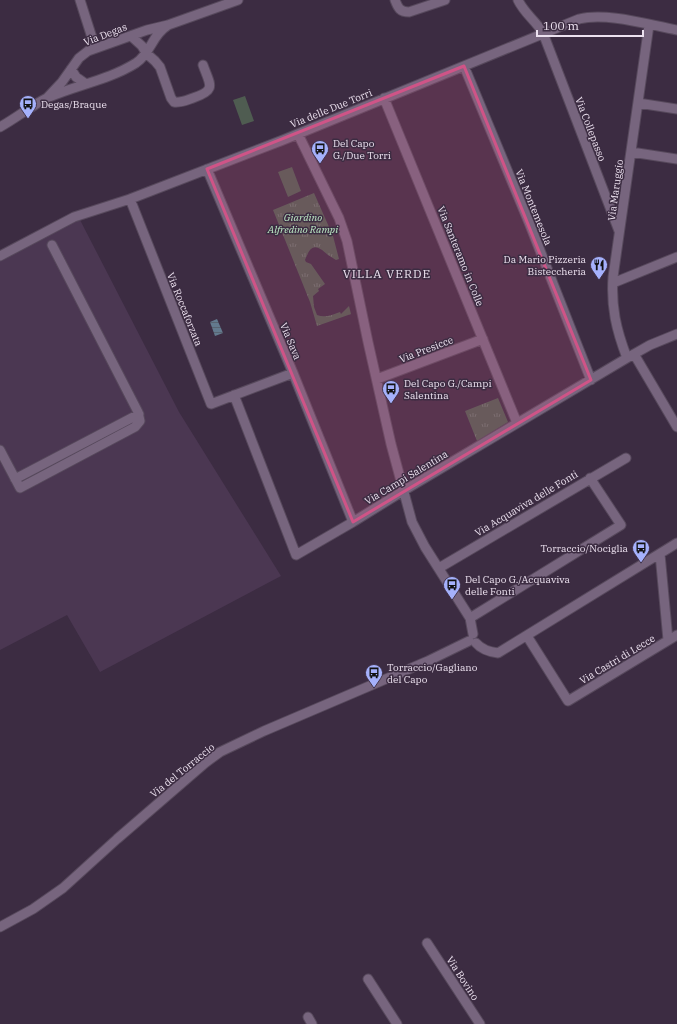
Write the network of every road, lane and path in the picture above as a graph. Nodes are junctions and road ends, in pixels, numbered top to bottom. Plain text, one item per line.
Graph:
1 (80, 0) edge
2 (238, 0) edge
3 (396, 0) edge
4 (444, 0) edge
5 (518, 0) edge
6 (168, 25) junction
7 (649, 25) junction
8 (677, 30) edge
9 (543, 34) junction
10 (131, 36) junction
11 (95, 48) junction
12 (147, 54) junction
13 (203, 65) dead end
14 (464, 66) junction
15 (71, 69) junction
16 (86, 84) junction
17 (384, 98) junction
18 (46, 99) junction
19 (638, 103) junction
20 (677, 109) edge
21 (0, 127) edge
22 (298, 134) junction
23 (631, 152) junction
24 (677, 159) edge
25 (207, 169) junction
26 (130, 199) junction
27 (620, 232) junction
28 (52, 245) dead end
29 (0, 256) edge
30 (677, 257) edge
31 (613, 283) junction
32 (677, 334) edge
33 (483, 339) junction
34 (630, 356) junction
35 (293, 373) junction
36 (377, 379) junction
37 (590, 380) junction
38 (234, 395) junction
39 (139, 414) junction
40 (517, 423) junction
41 (677, 427) edge
42 (0, 450) edge
43 (626, 458) dead end
44 (590, 478) junction
45 (15, 479) junction
46 (403, 491) junction
47 (353, 522) junction
48 (677, 544) edge
49 (660, 554) junction
50 (439, 568) junction
51 (470, 618) junction
52 (677, 635) edge
53 (527, 636) junction
54 (473, 639) junction
55 (668, 640) junction
56 (0, 927) edge
57 (427, 943) dead end
58 (368, 979) dead end
59 (396, 1024) edge
60 (480, 1024) edge

1 - 11 street
2 - 6 street, Via Degas
3 - 4 street
5 - 9 street
6 - 10 street, Via Degas
6 - 12 street, Via Degas
7 - 8 street, Via delle Due Torri
7 - 9 street, Via delle Due Torri
7 - 19 street, Via Maruggio
9 - 14 street, Via delle Due Torri
9 - 27 street, Via Collepasso
10 - 11 street, Via Degas
10 - 12 street
11 - 15 street, Via Degas
12 - 13 street
12 - 16 street, Via Degas
14 - 17 street, Via delle Due Torri
14 - 37 street, Via Montemesola
15 - 16 street
15 - 18 street, Via Degas
16 - 18 street, Via Degas
17 - 22 street, Via delle Due Torri
17 - 33 street, Via Santeramo in Colle
18 - 21 street, Via Degas
19 - 20 street
19 - 23 street, Via Maruggio
22 - 25 street, Via delle Due Torri
22 - 36 street
23 - 24 street
23 - 27 street, Via Maruggio
25 - 26 street, Via delle Due Torri
25 - 35 street, Via Sava
26 - 29 street, Via delle Due Torri
26 - 38 street, Via Roccaforzata
27 - 31 street, Via Maruggio
28 - 39 street
30 - 31 street
31 - 34 street, Via Maruggio
32 - 34 street, Via Campi Salentina
33 - 36 street, Via Presicce
33 - 40 street, Via Santeramo in Colle
34 - 37 street, Via Campi Salentina
34 - 41 street, Via Maruggio
35 - 38 street
35 - 47 street, Via Sava
36 - 46 street
37 - 40 street, Via Campi Salentina
38 - 47 street, Via Campi Salentina
39 - 45 street
39 - 45 street
40 - 46 street, Via Campi Salentina
42 - 45 street
43 - 44 street, Via Acquaviva delle Fonti
44 - 50 street, Via Acquaviva delle Fonti
44 - 51 street
46 - 47 street, Via Campi Salentina
46 - 50 street
48 - 49 street
49 - 53 street
49 - 55 street
50 - 51 street
51 - 54 street
52 - 55 street, Via Castri di Lecce
53 - 54 street
53 - 55 street, Via Castri di Lecce
54 - 56 street, Via del Torraccio
57 - 60 street, Via Bovino
58 - 59 street

